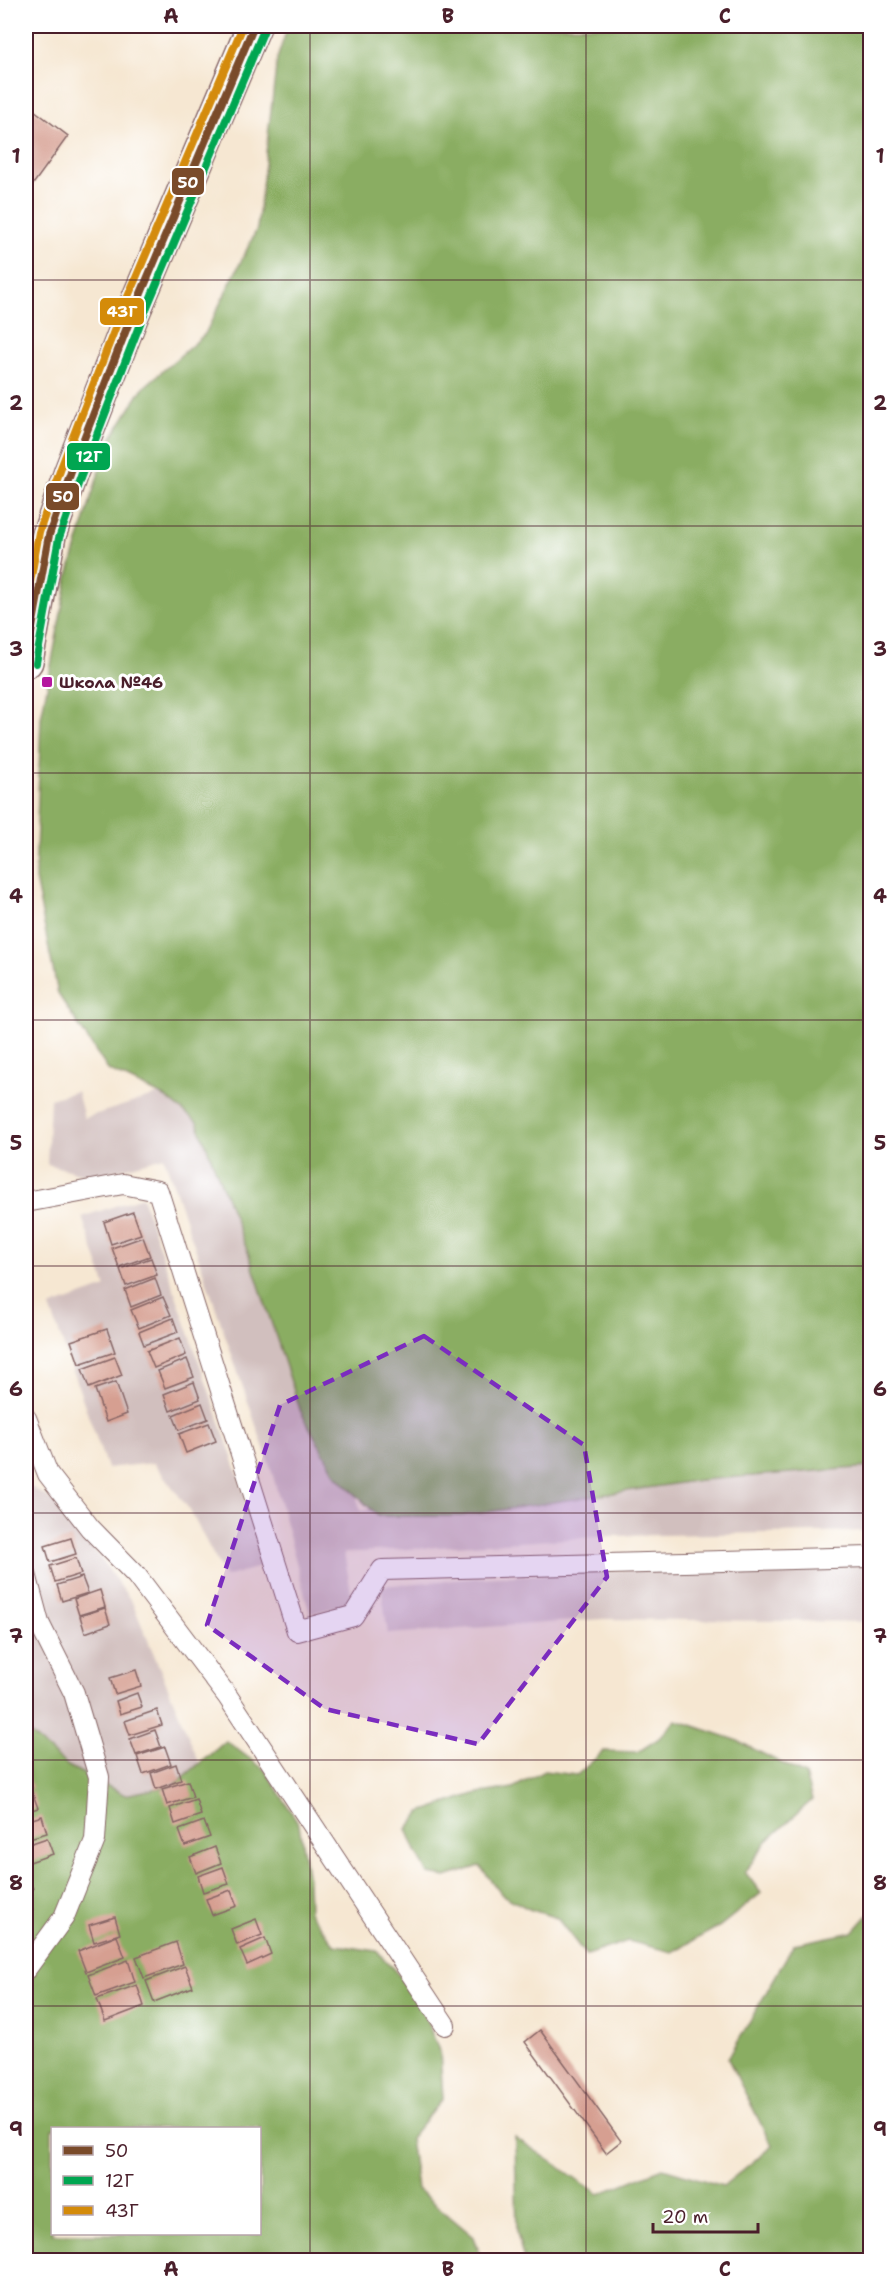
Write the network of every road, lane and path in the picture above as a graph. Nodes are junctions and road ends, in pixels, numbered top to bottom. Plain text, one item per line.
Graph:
1 (254, 26) edge
2 (26, 661) edge
3 (26, 1202) edge
4 (26, 1418) edge
5 (870, 1557) edge
6 (26, 1574) edge
7 (26, 1969) edge
8 (445, 2025) dead end

1 - 2 street
3 - 5 lane
4 - 8 lane
6 - 7 lane

